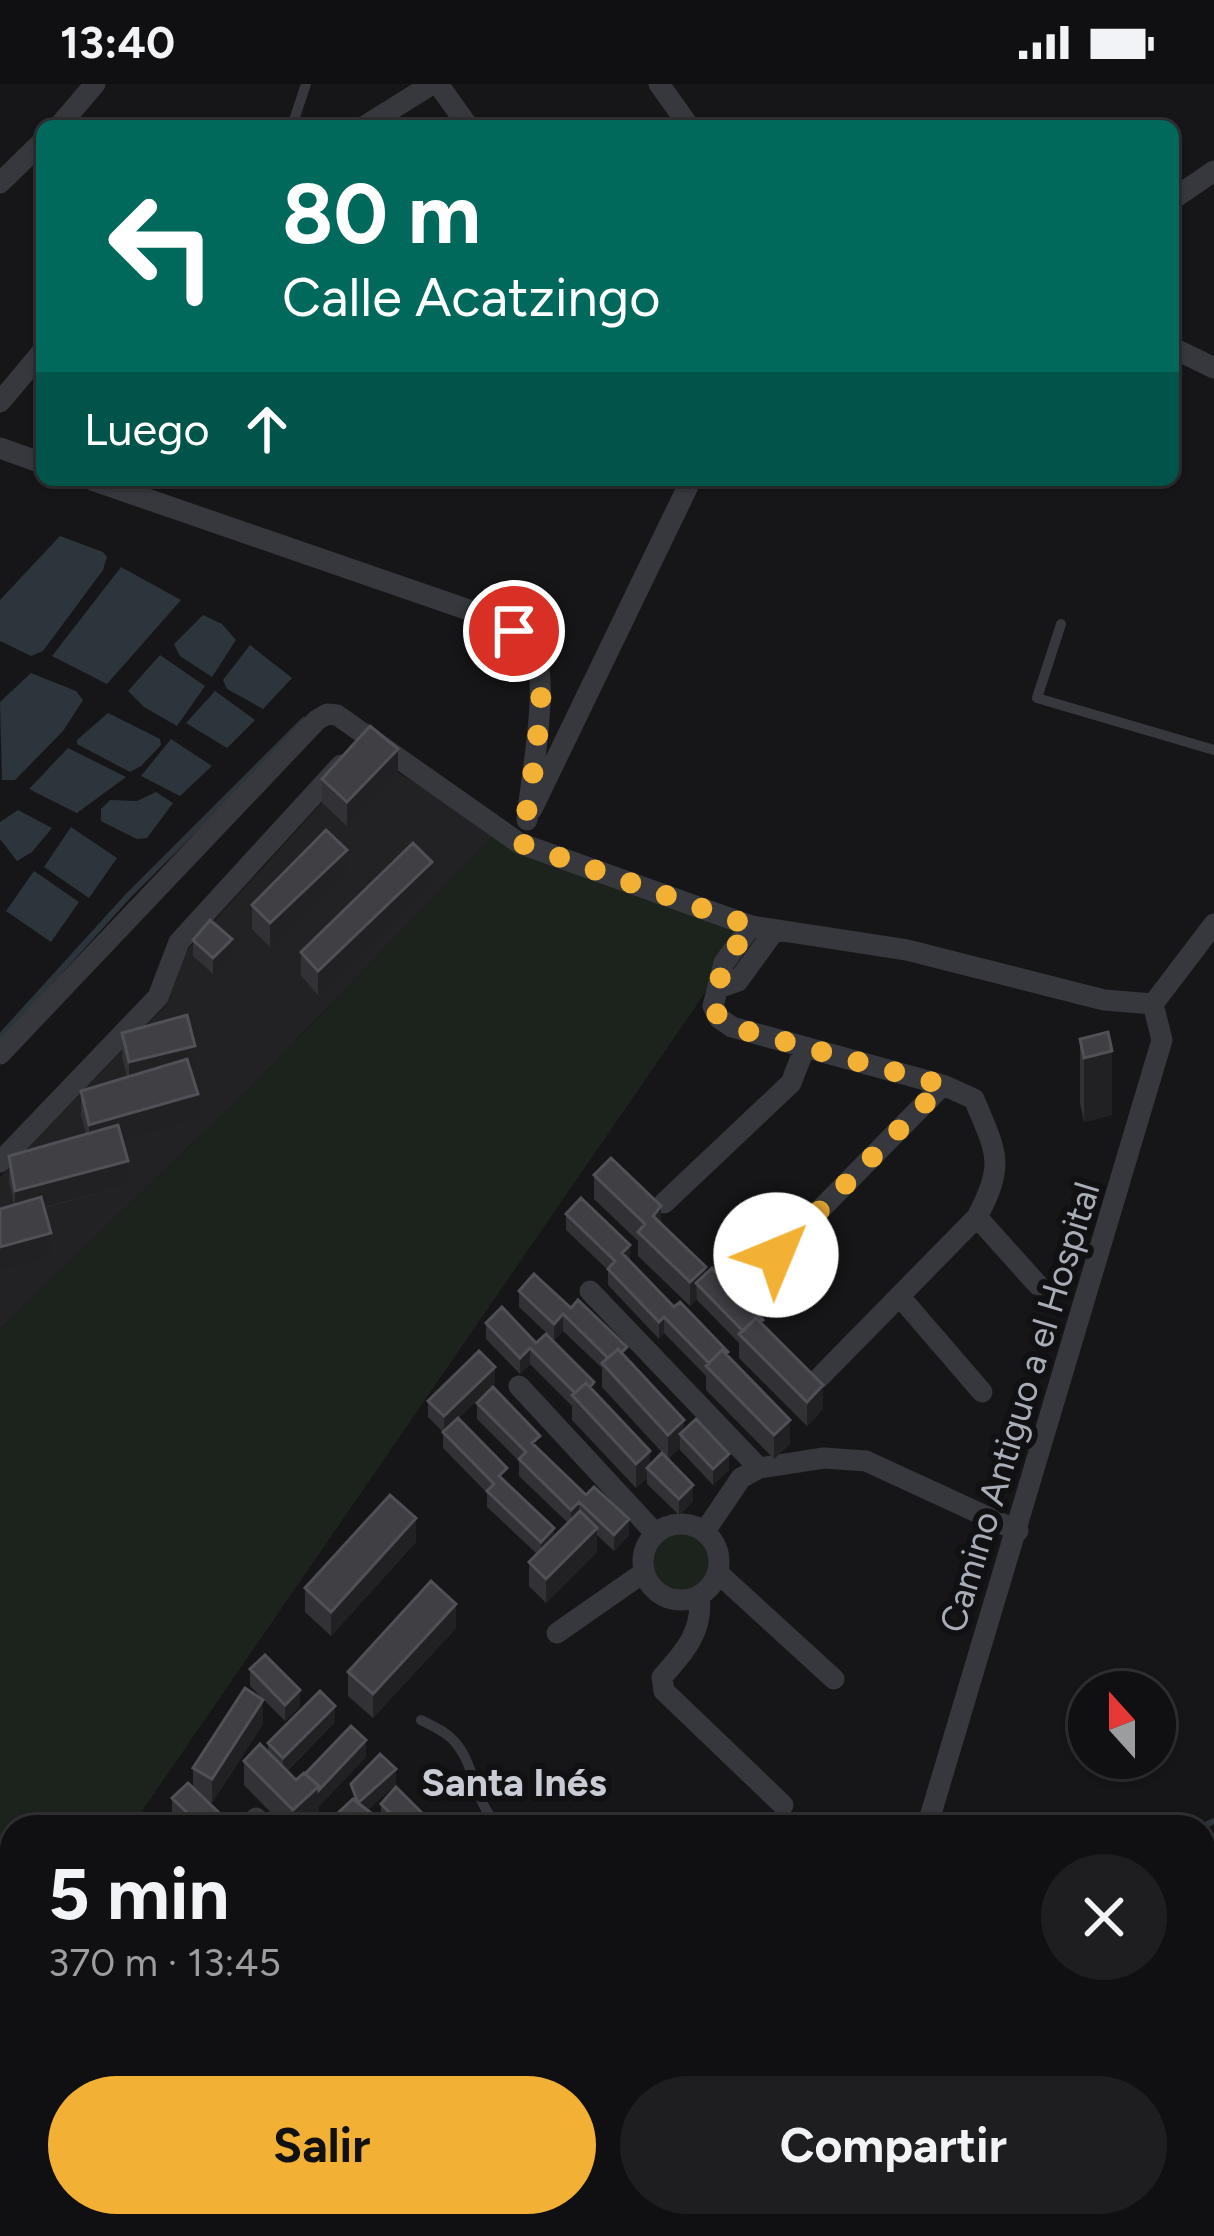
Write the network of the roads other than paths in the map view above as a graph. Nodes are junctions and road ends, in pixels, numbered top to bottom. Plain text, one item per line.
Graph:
1 (95, 84) edge
2 (306, 84) edge
3 (435, 84) edge
4 (659, 84) edge
5 (63, 120) edge
6 (294, 120) edge
7 (375, 120) edge
8 (463, 120) edge
9 (684, 120) edge
10 (36, 148) edge
11 (1214, 171) edge
12 (0, 183) edge
13 (1179, 195) edge
14 (1179, 351) edge
15 (36, 359) edge
16 (1214, 368) edge
17 (0, 402) edge
18 (0, 448) edge
19 (36, 461) edge
20 (109, 486) edge
21 (689, 486) edge
22 (1061, 624) dead end
23 (368, 735) junction
24 (1214, 750) edge
25 (527, 820) junction
26 (520, 843) junction
27 (1214, 924) edge
28 (751, 926) junction
29 (775, 930) junction
30 (718, 988) junction
31 (1153, 1004) junction
32 (805, 1047) junction
33 (0, 1054) edge
34 (943, 1085) junction
35 (0, 1162) edge
36 (664, 1202) edge
37 (976, 1216) junction
38 (1038, 1285) dead end
39 (742, 1289) dead end
40 (590, 1291) dead end
41 (901, 1298) junction
42 (818, 1379) edge
43 (519, 1386) dead end
44 (982, 1392) dead end
45 (759, 1468) junction
46 (705, 1531) junction
47 (1018, 1531) junction
48 (655, 1533) junction
49 (644, 1573) junction
50 (718, 1574) junction
51 (699, 1596) junction
52 (557, 1633) dead end
53 (834, 1679) dead end
54 (421, 1720) dead end
55 (783, 1805) dead end
56 (490, 1815) edge
57 (931, 1815) edge

1 - 5 street
2 - 6 lane
3 - 7 street
3 - 8 street
4 - 9 street
10 - 12 street
11 - 13 street
14 - 16 street
15 - 17 street
18 - 19 street
20 - 25 street
21 - 25 street
22 - 24 lane
23 - 26 street
23 - 33 street
23 - 35 street
25 - 26 street
26 - 28 street
27 - 31 street
28 - 29 street
28 - 30 street
29 - 30 street
29 - 31 street
30 - 32 street
31 - 47 street, Camino Antiguo a el Hospital
32 - 34 street
32 - 36 street
34 - 37 street
34 - 39 street
37 - 38 street
37 - 41 street
40 - 45 street
41 - 42 street
41 - 44 street
43 - 48 street
45 - 46 street
45 - 47 street
46 - 48 street
46 - 50 street
47 - 57 street, Camino Antiguo a el Hospital
48 - 49 street
49 - 51 street
49 - 52 street
50 - 51 street
50 - 53 street
51 - 55 street
54 - 56 lane

